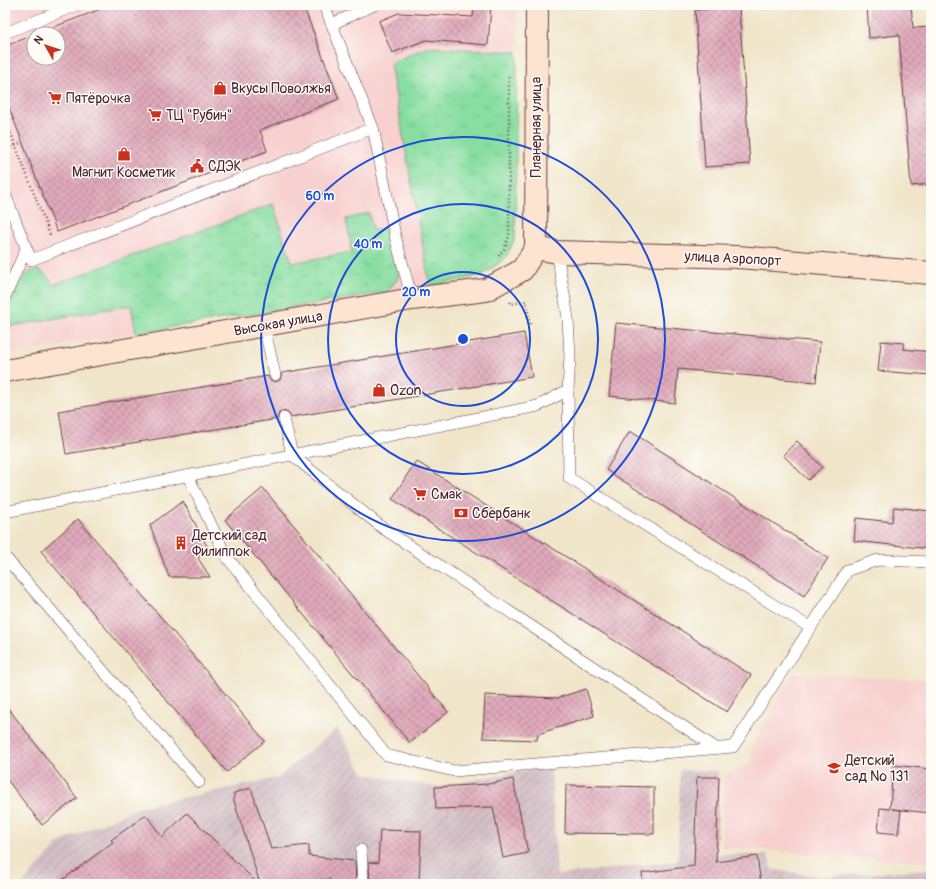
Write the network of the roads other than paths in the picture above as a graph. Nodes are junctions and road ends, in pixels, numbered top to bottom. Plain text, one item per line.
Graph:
1 (77, 5) edge
2 (324, 5) edge
3 (374, 5) edge
4 (537, 5) edge
5 (332, 24) junction
6 (5, 33) edge
7 (373, 128) junction
8 (5, 194) edge
9 (536, 248) junction
10 (26, 249) junction
11 (557, 252) junction
12 (30, 260) junction
13 (18, 265) junction
14 (931, 274) edge
15 (5, 297) edge
16 (412, 299) junction
17 (264, 326) junction
18 (5, 370) edge
19 (275, 375) dead end
20 (568, 390) junction
21 (284, 418) dead end
22 (292, 455) junction
23 (188, 476) junction
24 (5, 512) edge
25 (5, 557) edge
26 (931, 562) edge
27 (811, 628) junction
28 (716, 748) junction
29 (199, 782) dead end
30 (361, 850) dead end
31 (363, 884) edge

1 - 6 lane
2 - 5 lane
3 - 5 lane
4 - 9 main road, Планерная улица
5 - 7 lane
7 - 12 lane
7 - 16 lane
8 - 10 lane
9 - 11 main road, улица Аэропорт
9 - 16 main road, Высокая улица
10 - 12 lane
10 - 13 lane
11 - 14 main road, улица Аэропорт
11 - 20 lane
12 - 13 lane
13 - 15 lane
16 - 17 main road, Высокая улица
17 - 18 main road, Высокая улица
17 - 19 lane
20 - 22 lane
20 - 27 lane
21 - 22 lane
22 - 23 lane
22 - 28 lane
23 - 24 lane
23 - 28 lane
25 - 29 lane
26 - 27 lane
27 - 28 lane
30 - 31 lane

